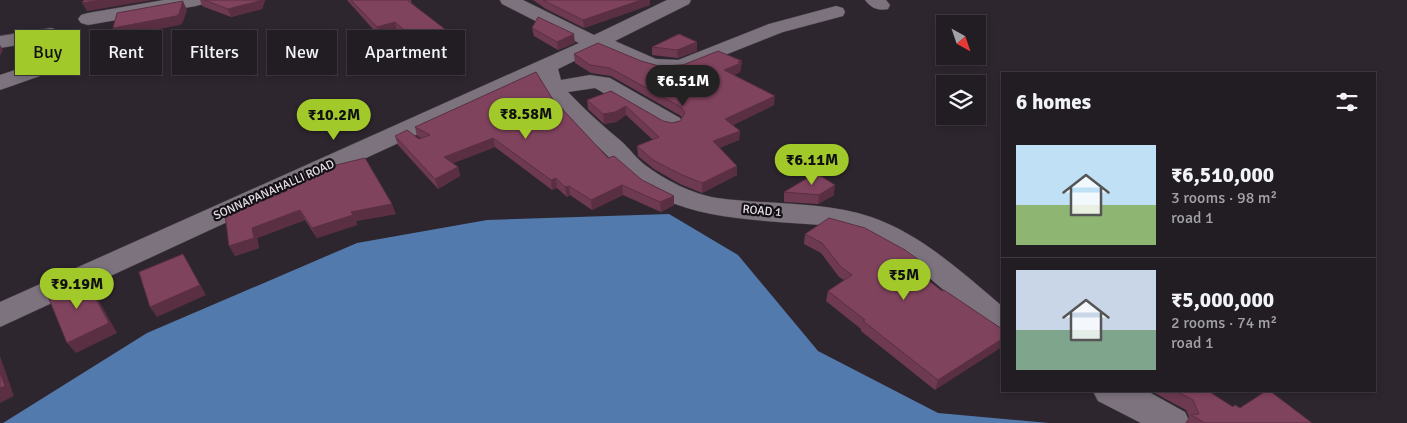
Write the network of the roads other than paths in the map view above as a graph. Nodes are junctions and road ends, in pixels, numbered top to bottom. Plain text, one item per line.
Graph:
1 (196, 0) edge
2 (509, 0) edge
3 (682, 0) edge
4 (836, 12) dead end
5 (88, 20) dead end
6 (0, 42) edge
7 (597, 42) junction
8 (550, 78) junction
9 (0, 83) edge
10 (672, 123) edge
11 (0, 315) edge
12 (1001, 323) edge
13 (1112, 392) edge
14 (1172, 423) edge

1 - 5 street
2 - 7 street
3 - 7 street, SONNAPANAHALLI ROAD
4 - 7 street
6 - 9 street
7 - 8 street, SONNAPANAHALLI ROAD
8 - 10 street
8 - 11 street, SONNAPANAHALLI ROAD
8 - 12 street, ROAD 1
13 - 14 street

